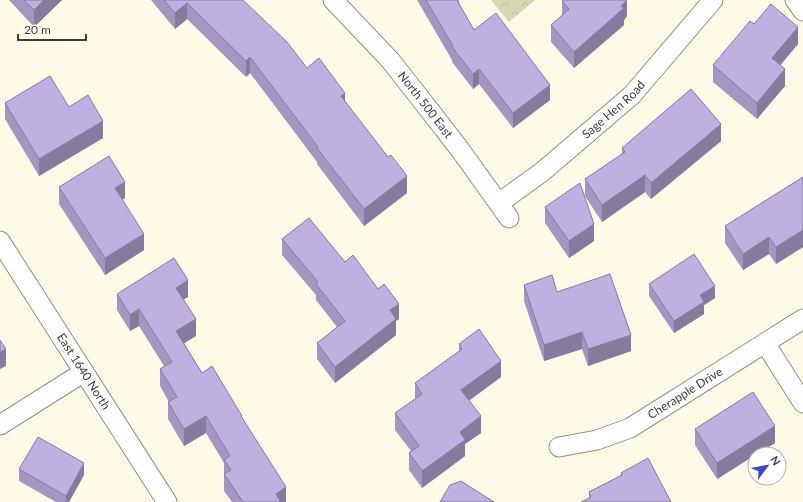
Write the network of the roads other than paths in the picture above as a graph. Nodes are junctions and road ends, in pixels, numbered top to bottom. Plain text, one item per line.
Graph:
1 (333, 0) edge
2 (713, 0) edge
3 (795, 0) edge
4 (803, 11) edge
5 (504, 211) joint
6 (0, 241) edge
7 (803, 318) edge
8 (765, 343) junction
9 (84, 372) junction
10 (803, 403) edge
11 (0, 425) edge
12 (559, 447) dead end
13 (167, 502) edge

1 - 5 street, North 500 East
2 - 5 street, Sage Hen Road
3 - 4 street
6 - 9 street, East 1640 North
7 - 8 street, Cherapple Drive
8 - 10 street
8 - 12 street, Cherapple Drive
9 - 11 street
9 - 13 street, East 1640 North

